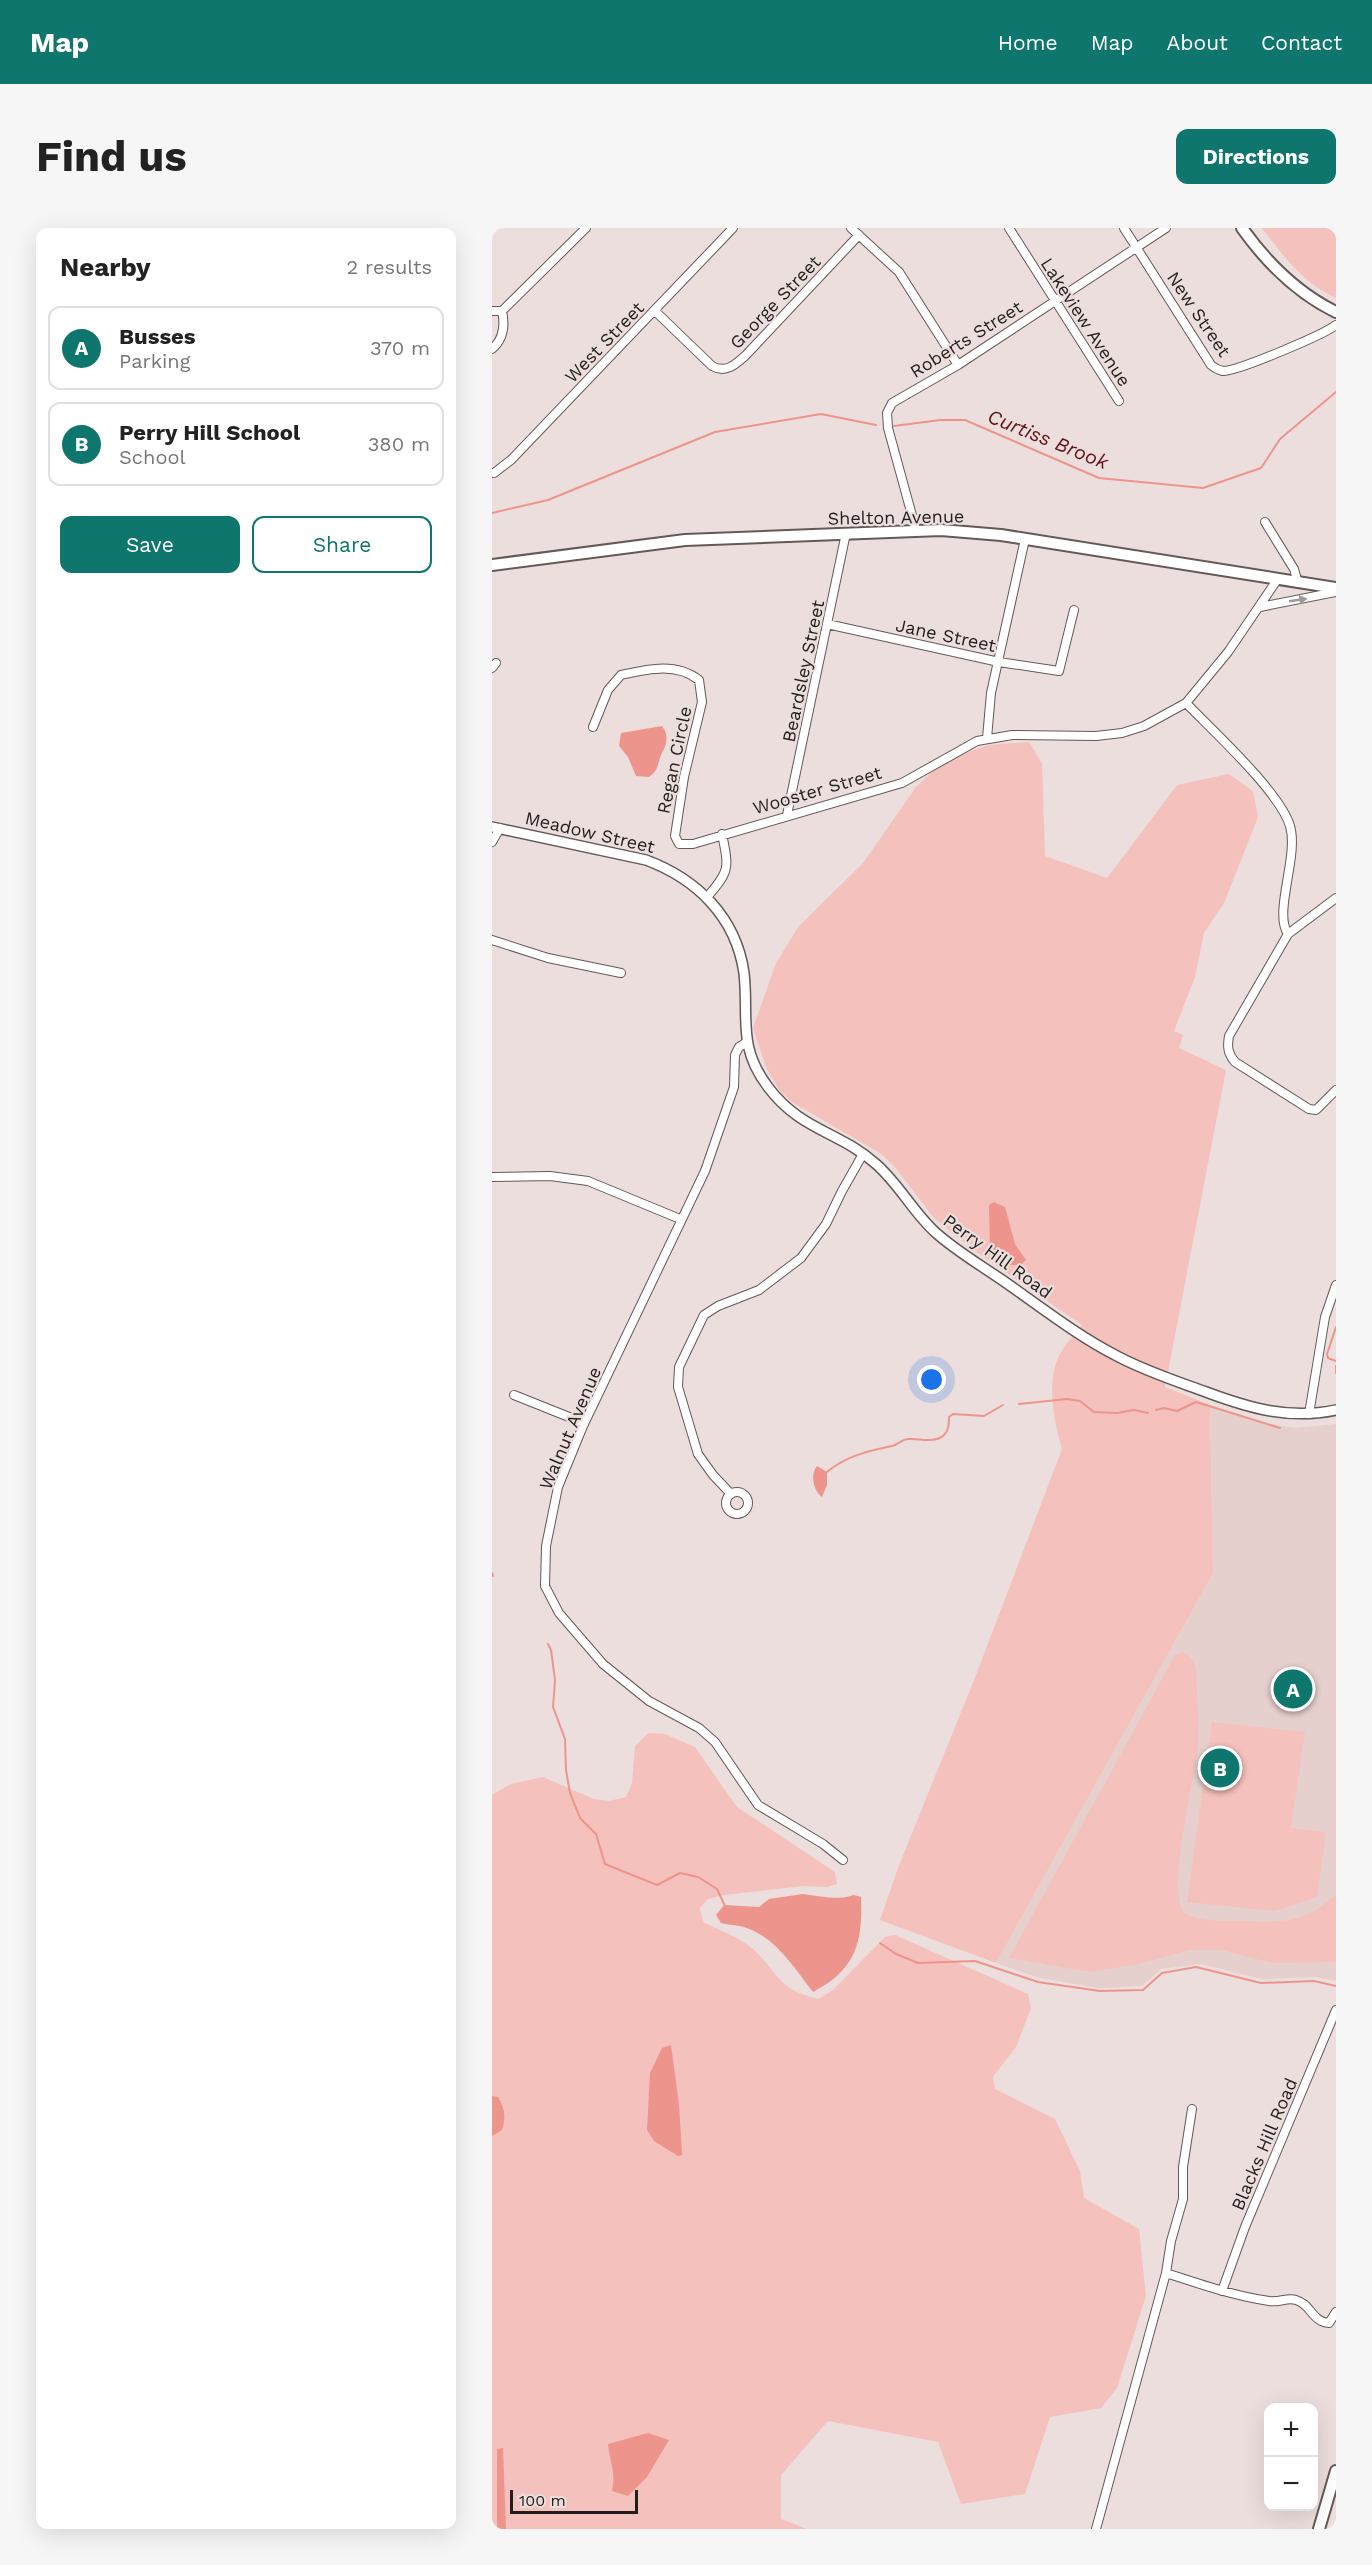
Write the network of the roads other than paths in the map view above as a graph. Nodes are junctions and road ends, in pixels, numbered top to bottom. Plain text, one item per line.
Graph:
1 (586, 228) edge
2 (733, 228) edge
3 (850, 228) edge
4 (1010, 228) edge
5 (1124, 228) edge
6 (1166, 228) edge
7 (1242, 228) edge
8 (859, 236) junction
9 (1136, 247) junction
10 (1054, 301) junction
11 (492, 311) edge
12 (502, 311) junction
13 (655, 311) junction
14 (1336, 312) edge
15 (1336, 325) edge
16 (492, 349) edge
17 (958, 365) junction
18 (1119, 401) dead end
19 (494, 473) dead end
20 (1265, 522) dead end
21 (916, 531) junction
22 (846, 533) junction
23 (1025, 539) junction
24 (492, 565) edge
25 (1277, 580) junction
26 (1298, 583) junction
27 (1336, 590) edge
28 (1260, 607) junction
29 (1074, 610) dead end
30 (827, 624) junction
31 (999, 662) junction
32 (1186, 703) junction
33 (592, 728) dead end
34 (987, 738) junction
35 (787, 815) junction
36 (496, 827) edge
37 (722, 834) junction
38 (492, 842) edge
39 (679, 844) joint
40 (707, 897) junction
41 (1336, 898) edge
42 (1288, 934) junction
43 (492, 940) edge
44 (621, 973) dead end
45 (747, 1042) junction
46 (1336, 1090) edge
47 (863, 1154) junction
48 (492, 1177) edge
49 (680, 1219) junction
50 (1336, 1285) edge
51 (514, 1395) dead end
52 (1336, 1410) edge
53 (1309, 1414) junction
54 (584, 1423) junction
55 (731, 1494) dead end
56 (843, 1860) dead end
57 (1336, 2010) edge
58 (1192, 2109) dead end
59 (1166, 2273) junction
60 (1222, 2291) junction
61 (1336, 2312) edge
62 (1336, 2471) edge
63 (1096, 2529) edge
64 (1319, 2529) edge

1 - 12 street
2 - 13 street, West Street
3 - 8 street
4 - 10 street, Lakeview Avenue
5 - 9 street, New Street
6 - 9 street, Roberts Street
7 - 14 main road
8 - 13 street, George Street
8 - 17 street
9 - 10 street, Roberts Street
9 - 15 street, New Street
10 - 17 street, Roberts Street
10 - 18 street, Lakeview Avenue
11 - 12 street
12 - 16 street
13 - 19 street, West Street
17 - 21 street, Roberts Street
20 - 26 street
21 - 22 main road, Shelton Avenue
21 - 23 main road, Shelton Avenue
22 - 24 main road, Shelton Avenue
22 - 30 street, Beardsley Street
23 - 25 main road, Shelton Avenue
23 - 31 street
25 - 26 main road, Shelton Avenue
25 - 28 street, Wooster Street
26 - 27 main road
28 -> 27 street
28 - 32 street, Wooster Street
29 - 31 street, Jane Street
30 - 31 street, Jane Street
30 - 35 street, Beardsley Street
31 - 34 street
32 - 34 street, Wooster Street
32 - 42 street
33 - 39 street, Regan Circle
34 - 35 street, Wooster Street
35 - 37 street, Wooster Street
36 - 38 street
36 - 40 street, Meadow Street
37 - 39 street, Wooster Street
37 - 40 street
40 - 45 street, Perry Hill Road
41 - 42 street
42 - 46 street
43 - 44 street
45 - 47 street, Perry Hill Road
45 - 49 street, Walnut Avenue
47 - 53 street, Perry Hill Road
47 - 55 street
48 - 49 street
49 - 54 street, Walnut Avenue
50 - 53 street
51 - 54 street
52 - 53 street, Perry Hill Road
54 - 56 street, Walnut Avenue
57 - 60 street, Blacks Hill Road
58 - 59 street
59 - 60 street
59 - 63 street
60 - 61 street
62 - 64 main road

